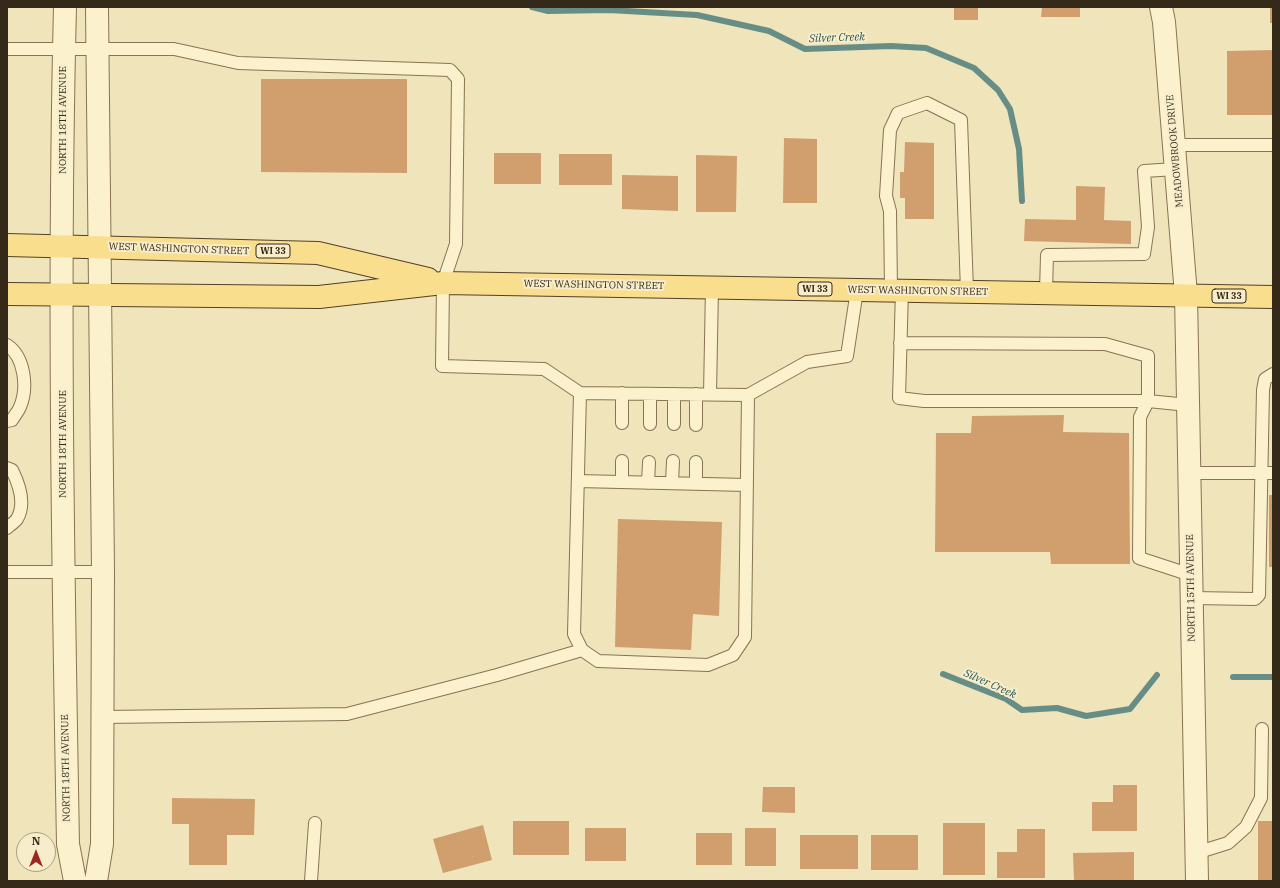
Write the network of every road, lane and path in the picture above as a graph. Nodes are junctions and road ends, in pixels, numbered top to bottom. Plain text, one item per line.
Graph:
1 (65, 7) edge
2 (97, 7) edge
3 (1161, 7) edge
4 (97, 48) junction
5 (7, 49) edge
6 (64, 49) junction
7 (1174, 145) junction
8 (1273, 145) edge
9 (1176, 169) junction
10 (7, 245) edge
11 (62, 246) junction
12 (99, 246) junction
13 (443, 283) junction
14 (712, 287) junction
15 (857, 290) junction
16 (897, 290) junction
17 (967, 291) junction
18 (1046, 292) junction
19 (7, 294) edge
20 (62, 295) junction
21 (100, 295) junction
22 (1186, 295) junction
23 (1273, 297) edge
24 (900, 343) junction
25 (7, 345) edge
26 (1273, 374) edge
27 (580, 394) junction
28 (622, 394) junction
29 (650, 394) junction
30 (674, 394) junction
31 (696, 394) junction
32 (710, 394) junction
33 (748, 394) junction
34 (1148, 401) junction
35 (1188, 405) junction
36 (7, 422) edge
37 (622, 423) dead end
38 (650, 424) dead end
39 (674, 424) dead end
40 (696, 425) dead end
41 (622, 461) dead end
42 (672, 461) dead end
43 (649, 462) dead end
44 (696, 462) dead end
45 (7, 468) edge
46 (1189, 473) junction
47 (1267, 473) edge
48 (578, 481) junction
49 (622, 482) junction
50 (648, 483) junction
51 (672, 483) junction
52 (696, 484) junction
53 (748, 485) junction
54 (7, 528) edge
55 (7, 572) edge
56 (63, 572) junction
57 (103, 572) junction
58 (1191, 575) junction
59 (1192, 598) junction
60 (582, 650) junction
61 (103, 717) junction
62 (1262, 729) dead end
63 (315, 823) dead end
64 (1196, 853) junction
65 (75, 881) edge
66 (96, 881) edge
67 (311, 881) edge
68 (1197, 881) edge

1 - 6 street, NORTH 18TH AVENUE
2 - 4 street
3 - 7 street, MEADOWBROOK DRIVE
4 - 6 lane
4 - 12 street
4 - 13 lane
5 - 6 lane
6 - 11 street, NORTH 18TH AVENUE
7 - 8 lane
7 - 9 street, MEADOWBROOK DRIVE
9 - 18 lane
9 - 22 street, MEADOWBROOK DRIVE
10 - 11 main road, WEST WASHINGTON STREET / WI 33
11 - 12 main road, WEST WASHINGTON STREET / WI 33
11 - 20 street, NORTH 18TH AVENUE
12 - 13 main road, WEST WASHINGTON STREET / WI 33
12 - 21 street
13 - 14 main road, WEST WASHINGTON STREET / WI 33
13 - 21 main road, WEST WASHINGTON STREET / WI 33
13 - 27 lane
14 - 15 main road, WEST WASHINGTON STREET / WI 33
14 - 32 lane
15 - 16 main road, WEST WASHINGTON STREET / WI 33
15 - 33 lane
16 - 17 main road, WEST WASHINGTON STREET / WI 33
16 - 17 lane
16 - 24 lane
17 - 18 main road, WEST WASHINGTON STREET / WI 33
18 - 22 main road, WEST WASHINGTON STREET / WI 33
19 - 20 main road, WEST WASHINGTON STREET / WI 33
20 - 21 main road, WEST WASHINGTON STREET / WI 33
20 - 56 street, NORTH 18TH AVENUE
21 - 57 street
22 - 23 main road, WEST WASHINGTON STREET / WI 33
22 - 35 street, NORTH 15TH AVENUE
24 - 34 lane
24 - 34 lane
25 - 36 lane
26 - 47 lane
27 - 28 lane
27 - 48 lane
28 - 29 lane
28 - 37 lane
29 - 30 lane
29 - 38 lane
30 - 31 lane
30 - 39 lane
31 - 32 lane
31 - 40 lane
32 - 33 lane
33 - 53 lane
34 - 35 lane
34 - 58 lane
35 - 46 street, NORTH 15TH AVENUE
41 - 49 lane
42 - 51 lane
43 - 50 lane
44 - 52 lane
45 - 54 lane
46 - 47 lane
46 - 58 street, NORTH 15TH AVENUE
47 - 59 lane
48 - 49 lane
48 - 60 lane
49 - 50 lane
50 - 51 lane
51 - 52 lane
52 - 53 lane
53 - 60 lane
55 - 56 lane
56 - 57 lane
56 - 65 street, NORTH 18TH AVENUE
57 - 61 street
58 - 59 street, NORTH 15TH AVENUE
59 - 64 street, NORTH 15TH AVENUE
60 - 61 lane
61 - 66 street
62 - 64 lane
63 - 67 lane
64 - 68 street, NORTH 15TH AVENUE

